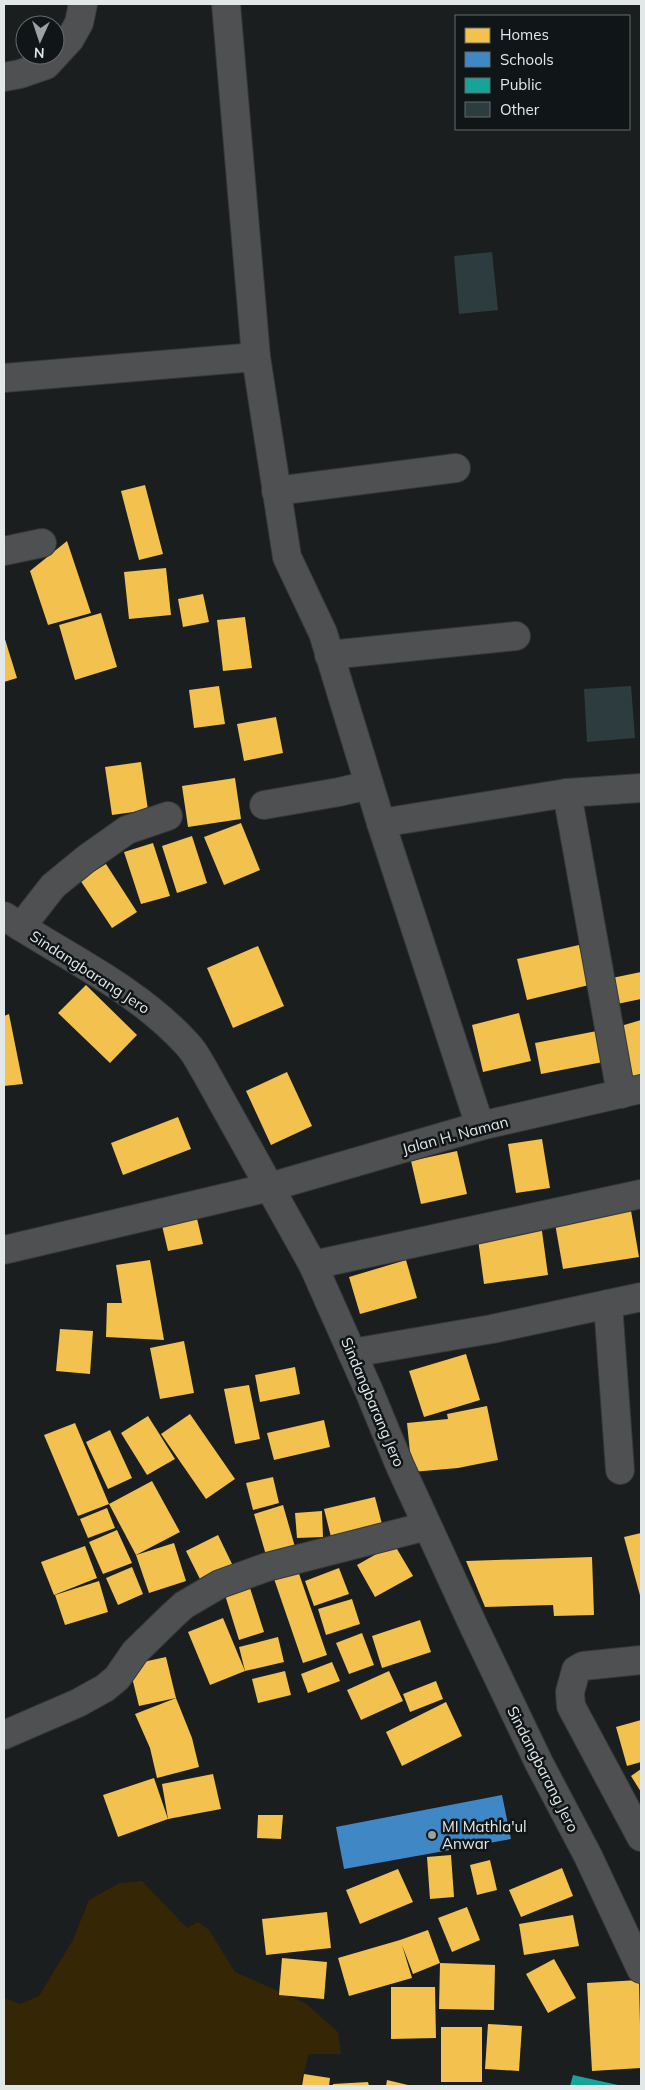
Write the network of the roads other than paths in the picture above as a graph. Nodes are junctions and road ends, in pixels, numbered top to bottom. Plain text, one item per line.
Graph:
1 (83, 4) edge
2 (226, 4) edge
3 (4, 76) edge
4 (256, 357) junction
5 (4, 378) edge
6 (456, 468) dead end
7 (276, 491) junction
8 (42, 544) dead end
9 (4, 551) edge
10 (516, 636) dead end
11 (329, 654) junction
12 (369, 785) junction
13 (641, 788) edge
14 (567, 793) junction
15 (264, 805) dead end
16 (168, 816) dead end
17 (380, 822) junction
18 (12, 922) edge
19 (631, 1091) edge
20 (480, 1126) junction
21 (270, 1187) junction
22 (641, 1194) edge
23 (4, 1250) edge
24 (312, 1265) junction
25 (641, 1297) edge
26 (608, 1304) junction
27 (352, 1353) junction
28 (620, 1470) dead end
29 (428, 1526) junction
30 (641, 1660) edge
31 (4, 1735) edge
32 (641, 1837) edge
33 (639, 1960) edge

1 - 3 street
2 - 4 street
4 - 5 street
4 - 7 street
6 - 7 street
7 - 11 street
8 - 9 street
10 - 11 street
11 - 12 street
12 - 15 street
12 - 17 street
13 - 14 street
14 - 17 street
14 - 19 street
16 - 18 street
17 - 20 street
18 - 21 street, Sindangbarang Jero
19 - 20 street, Jalan H. Naman
20 - 21 street, Jalan H. Naman
21 - 23 street, Jalan H. Naman
21 - 24 street, Sindangbarang Jero
22 - 24 street
24 - 27 street, Sindangbarang Jero
25 - 26 street
26 - 27 street
26 - 28 street
27 - 29 street, Sindangbarang Jero
29 - 31 street
29 - 33 street, Sindangbarang Jero
30 - 32 street

